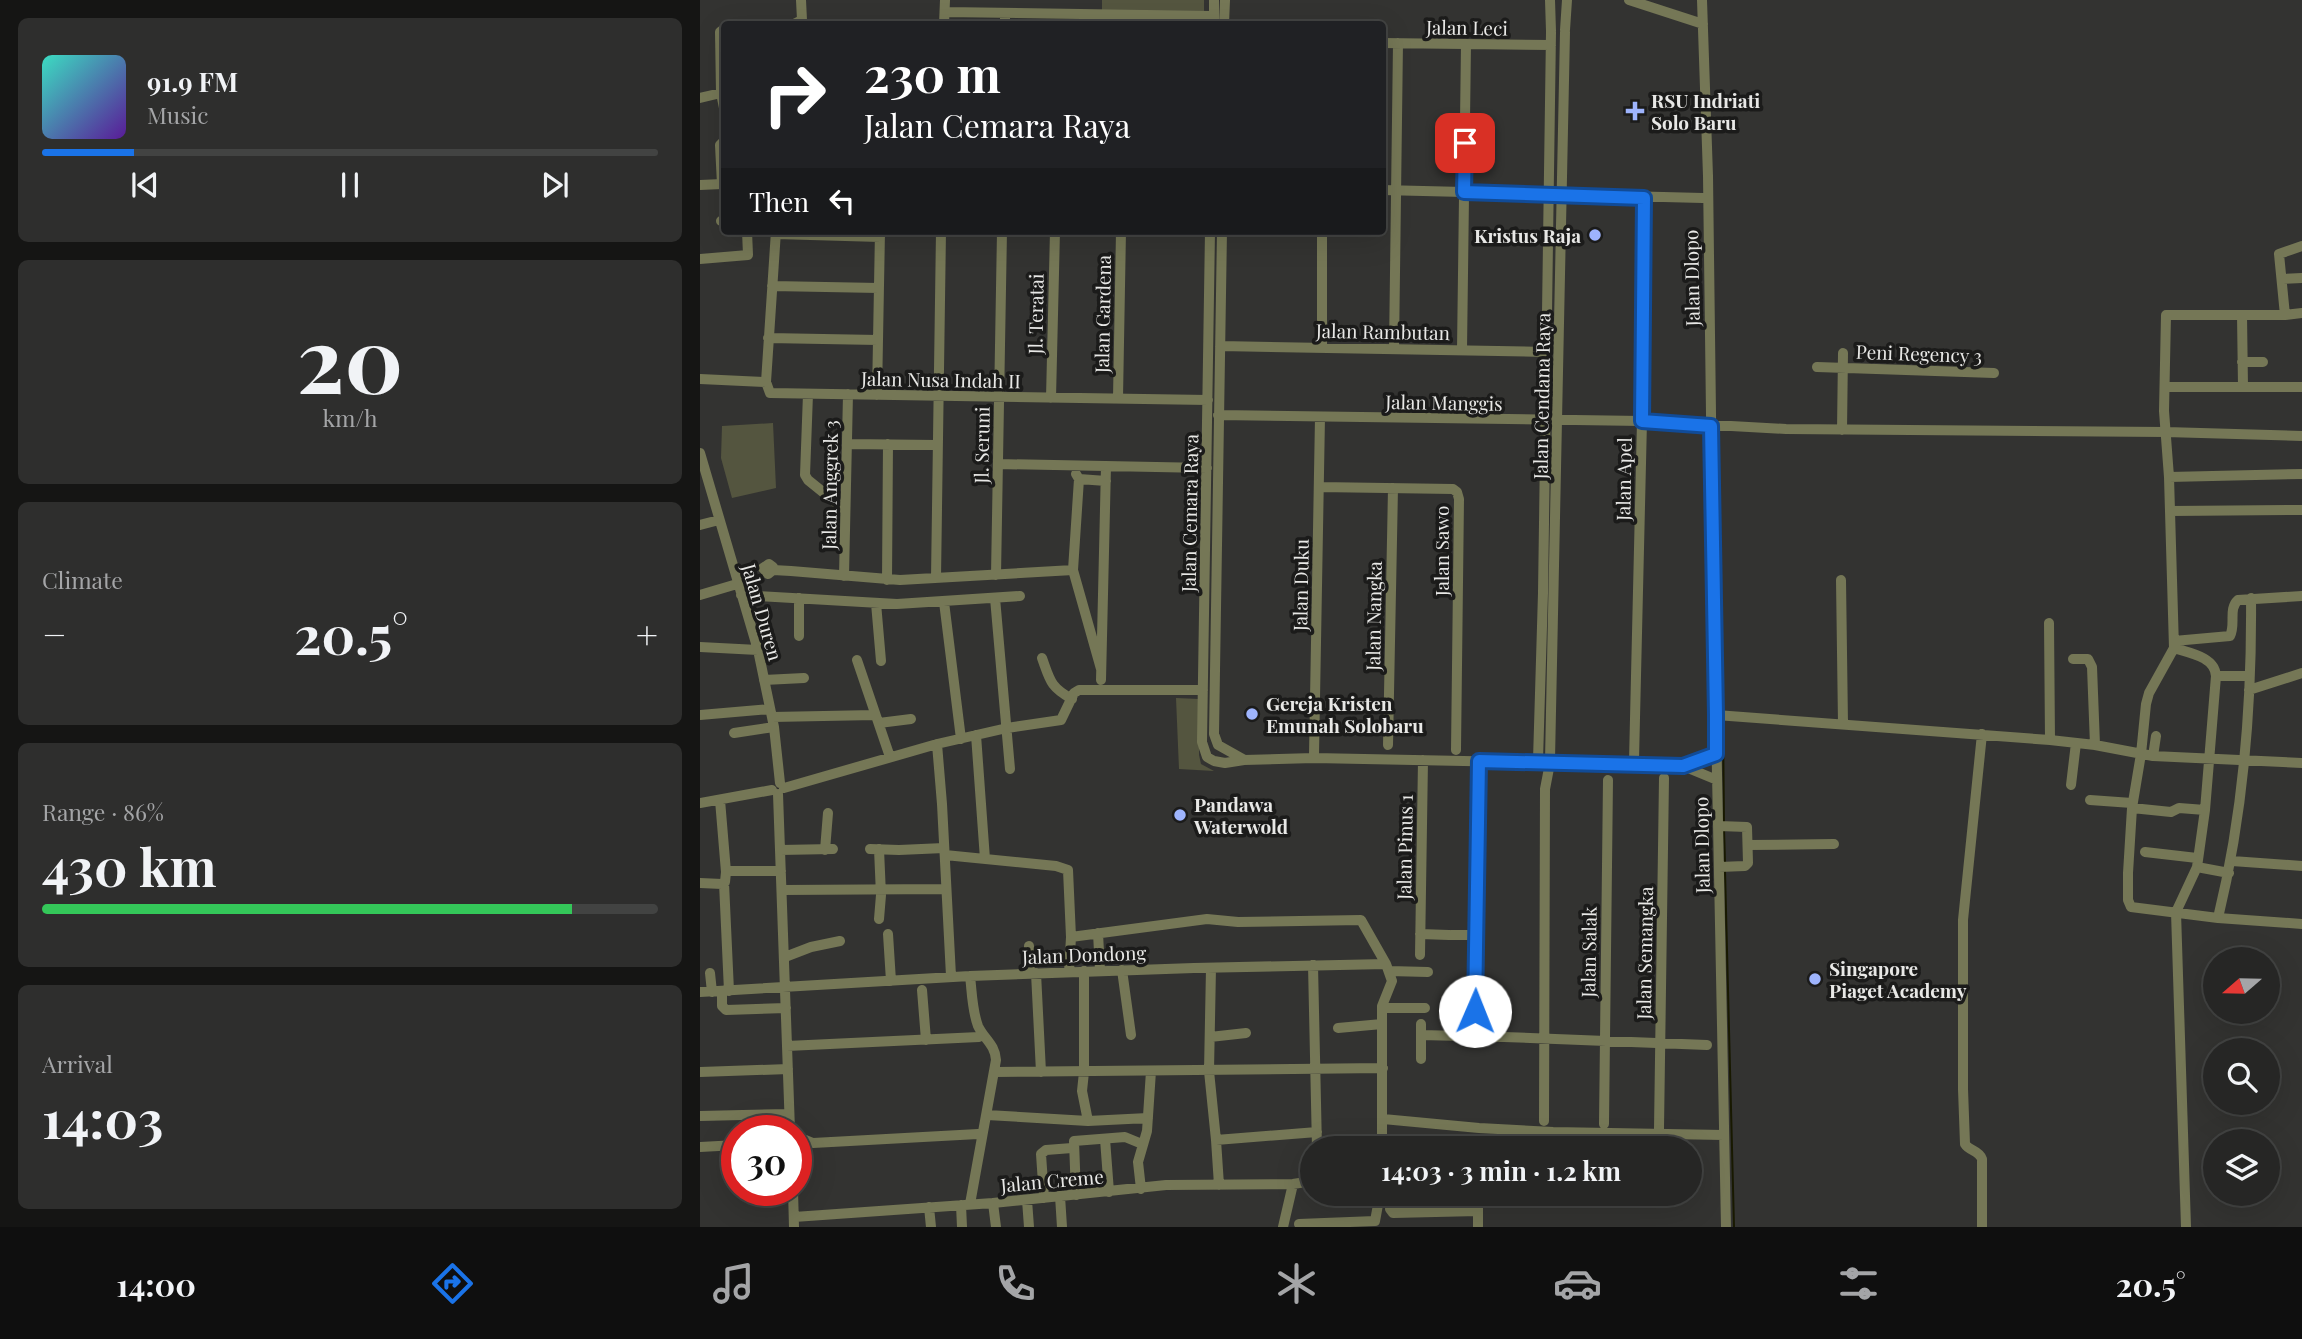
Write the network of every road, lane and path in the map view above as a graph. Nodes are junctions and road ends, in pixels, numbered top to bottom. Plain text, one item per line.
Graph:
1 (801, 0) edge
2 (945, 0) edge
3 (1214, 0) edge
4 (1225, 0) edge
5 (1550, 0) edge
6 (1567, 0) edge
7 (1629, 0) edge
8 (1700, 0) edge
9 (1648, 3) edge
10 (945, 12) junction
11 (1005, 19) edge
12 (1059, 20) edge
13 (1123, 20) edge
14 (1212, 20) edge
15 (800, 21) edge
16 (944, 21) edge
17 (1224, 21) edge
18 (1703, 23) junction
19 (721, 32) edge
20 (1386, 43) edge
21 (1398, 43) junction
22 (1466, 44) junction
23 (1551, 45) junction
24 (721, 93) joint
25 (700, 97) edge
26 (721, 184) edge
27 (700, 185) edge
28 (1386, 190) edge
29 (1398, 190) junction
30 (1464, 192) junction
31 (1549, 195) junction
32 (1563, 195) junction
33 (1644, 198) junction
34 (1703, 198) dead end
35 (747, 235) edge
36 (776, 235) edge
37 (880, 235) edge
38 (941, 235) edge
39 (1002, 235) edge
40 (1055, 235) edge
41 (1121, 235) edge
42 (1210, 235) edge
43 (1222, 235) edge
44 (1322, 235) edge
45 (2302, 246) edge
46 (700, 259) edge
47 (2302, 278) edge
48 (2283, 279) junction
49 (772, 286) junction
50 (879, 288) junction
51 (1209, 308) junction
52 (1220, 308) junction
53 (2302, 313) edge
54 (2242, 315) junction
55 (2285, 315) junction
56 (768, 338) junction
57 (878, 340) junction
58 (1220, 346) junction
59 (1322, 348) junction
60 (1394, 349) junction
61 (1462, 350) junction
62 (1547, 352) junction
63 (1843, 353) dead end
64 (2242, 362) junction
65 (2263, 362) dead end
66 (1817, 366) dead end
67 (1843, 368) junction
68 (1994, 373) dead end
69 (700, 379) edge
70 (765, 382) junction
71 (2165, 387) junction
72 (2243, 387) junction
73 (2302, 387) edge
74 (808, 394) junction
75 (848, 394) junction
76 (877, 395) junction
77 (938, 397) junction
78 (999, 397) junction
79 (1051, 398) junction
80 (1118, 398) junction
81 (1208, 400) junction
82 (1218, 415) junction
83 (1320, 417) junction
84 (1546, 421) junction
85 (1557, 421) junction
86 (1642, 421) junction
87 (1711, 426) junction
88 (1842, 429) junction
89 (2166, 432) junction
90 (2302, 436) edge
91 (847, 444) junction
92 (888, 444) junction
93 (937, 445) junction
94 (700, 453) edge
95 (998, 464) junction
96 (1069, 465) junction
97 (1107, 466) junction
98 (1207, 468) junction
99 (2302, 474) edge
100 (2169, 477) junction
101 (1079, 478) junction
102 (1106, 481) junction
103 (1319, 487) junction
104 (1393, 488) junction
105 (845, 510) junction
106 (2302, 510) edge
107 (2170, 511) junction
108 (719, 520) junction
109 (1211, 523) junction
110 (700, 525) edge
111 (774, 570) dead end
112 (1073, 570) junction
113 (996, 575) junction
114 (844, 576) junction
115 (936, 578) junction
116 (887, 580) junction
117 (1842, 580) dead end
118 (737, 584) junction
119 (1548, 594) junction
120 (700, 595) edge
121 (741, 595) junction
122 (1020, 596) dead end
123 (2302, 596) edge
124 (799, 598) junction
125 (995, 598) junction
126 (2251, 598) junction
127 (944, 602) junction
128 (876, 603) junction
129 (2049, 623) dead end
130 (799, 636) dead end
131 (2174, 645) junction
132 (700, 647) edge
133 (758, 650) junction
134 (1042, 658) dead end
135 (2073, 659) dead end
136 (857, 660) dead end
137 (881, 661) dead end
138 (2302, 673) edge
139 (2216, 676) junction
140 (2249, 676) junction
141 (804, 678) dead end
142 (764, 680) junction
143 (2249, 690) junction
144 (1203, 695) junction
145 (1072, 699) junction
146 (1214, 700) junction
147 (700, 715) edge
148 (1720, 715) junction
149 (772, 718) junction
150 (877, 719) junction
151 (911, 719) dead end
152 (1843, 724) junction
153 (1007, 729) junction
154 (734, 733) dead end
155 (1982, 734) junction
156 (976, 735) junction
157 (2156, 736) dead end
158 (961, 739) junction
159 (2050, 740) junction
160 (2076, 743) junction
161 (937, 744) junction
162 (1388, 745) dead end
163 (2095, 745) junction
164 (1456, 750) dead end
165 (1716, 754) junction
166 (2141, 754) junction
167 (1314, 755) dead end
168 (2153, 756) junction
169 (890, 757) junction
170 (2209, 759) junction
171 (1244, 760) junction
172 (1423, 760) junction
173 (1479, 761) junction
174 (1538, 761) junction
175 (1550, 761) junction
176 (1634, 761) dead end
177 (2243, 762) junction
178 (2302, 763) edge
179 (1683, 766) junction
180 (1010, 769) dead end
181 (1664, 778) dead end
182 (1608, 780) dead end
183 (1717, 780) junction
184 (2071, 785) dead end
185 (778, 789) junction
186 (1545, 789) junction
187 (720, 800) junction
188 (2090, 800) dead end
189 (700, 803) edge
190 (2132, 805) junction
191 (2205, 810) junction
192 (828, 813) dead end
193 (1724, 826) junction
194 (1748, 845) junction
195 (1833, 845) dead end
196 (780, 850) junction
197 (944, 851) junction
198 (2145, 852) dead end
199 (985, 859) junction
200 (2231, 861) junction
201 (2197, 862) junction
202 (2302, 866) edge
203 (1723, 867) junction
204 (781, 871) junction
205 (726, 872) junction
206 (2229, 873) junction
207 (700, 883) edge
208 (724, 883) junction
209 (946, 889) junction
210 (782, 890) junction
211 (880, 890) junction
212 (2176, 912) junction
213 (2218, 918) junction
214 (879, 919) dead end
215 (2302, 924) edge
216 (1098, 933) junction
217 (888, 934) dead end
218 (1420, 934) junction
219 (1476, 935) junction
220 (1071, 937) junction
221 (840, 941) dead end
222 (1029, 946) dead end
223 (1420, 955) dead end
224 (785, 957) junction
225 (1314, 965) junction
226 (1387, 967) junction
227 (1211, 968) junction
228 (1122, 970) junction
229 (1084, 971) junction
230 (1100, 971) junction
231 (1069, 972) junction
232 (1428, 972) dead end
233 (710, 973) dead end
234 (1033, 973) junction
235 (951, 976) junction
236 (970, 976) junction
237 (891, 981) junction
238 (785, 987) junction
239 (922, 989) dead end
240 (721, 991) junction
241 (700, 992) edge
242 (1425, 1007) dead end
243 (786, 1008) junction
244 (1382, 1008) junction
245 (1382, 1024) junction
246 (1338, 1028) dead end
247 (1245, 1033) dead end
248 (1131, 1035) dead end
249 (979, 1037) dead end
250 (1210, 1037) junction
251 (1474, 1037) junction
252 (926, 1040) junction
253 (1544, 1040) junction
254 (1605, 1042) junction
255 (1660, 1042) junction
256 (1707, 1045) dead end
257 (787, 1046) junction
258 (1421, 1059) dead end
259 (1383, 1068) junction
260 (788, 1069) junction
261 (1315, 1069) junction
262 (1151, 1071) junction
263 (1209, 1071) junction
264 (700, 1072) edge
265 (995, 1072) junction
266 (1041, 1072) junction
267 (1084, 1072) junction
268 (789, 1114) joint
269 (986, 1115) junction
270 (700, 1116) edge
271 (1148, 1118) junction
272 (1383, 1119) junction
273 (1088, 1121) junction
274 (1544, 1121) dead end
275 (1604, 1124) dead end
276 (1479, 1128) junction
277 (1659, 1129) dead end
278 (1317, 1132) junction
279 (978, 1134) dead end
280 (1724, 1135) junction
281 (1317, 1136) edge
282 (1382, 1136) edge
283 (1478, 1136) edge
284 (1105, 1139) junction
285 (1216, 1140) junction
286 (812, 1143) edge
287 (1142, 1144) junction
288 (721, 1146) edge
289 (700, 1147) edge
290 (1072, 1148) junction
291 (1300, 1183) edge
292 (1293, 1184) junction
293 (1219, 1185) junction
294 (1141, 1189) junction
295 (1109, 1192) junction
296 (1076, 1195) junction
297 (1060, 1196) junction
298 (1044, 1198) junction
299 (1027, 1200) junction
300 (993, 1203) junction
301 (966, 1205) junction
302 (1378, 1206) edge
303 (1391, 1206) edge
304 (1478, 1206) edge
305 (929, 1207) junction
306 (1478, 1211) junction
307 (794, 1222) edge
308 (1299, 1224) dead end
309 (1478, 1226) edge
310 (930, 1227) edge
311 (962, 1227) edge
312 (996, 1227) edge
313 (1029, 1227) edge
314 (1062, 1227) edge
315 (1283, 1227) edge
316 (1726, 1227) edge
317 (1982, 1227) edge
318 (2186, 1227) edge

1 - 15 street
2 - 10 street
3 - 14 street
4 - 17 street
5 - 23 street, Jalan Cendana Raya
6 - 32 street, Jalan Cendana Raya
7 - 9 street
8 - 18 street, Jalan Dlopo
9 - 18 street
10 - 11 street
10 - 16 street
11 - 12 street
12 - 13 street
13 - 14 street
18 - 87 street, Jalan Dlopo
19 - 24 street
20 - 21 street, Jalan Leci
21 - 22 street, Jalan Leci
21 - 29 street
22 - 23 street, Jalan Leci
22 - 30 street
23 - 31 street, Jalan Cendana Raya
24 - 25 street
26 - 27 street
28 - 29 street
29 - 30 street
29 - 60 street
30 - 31 street
30 - 61 street
31 - 32 street
31 - 62 street, Jalan Cendana Raya
32 - 33 street
32 - 85 street, Jalan Cendana Raya
33 - 34 street
33 - 86 street, Jalan Apel
35 - 46 street
36 - 49 street
37 - 50 street
38 - 77 street
39 - 78 street, Jl. Seruni
40 - 79 street, Jl. Teratai
41 - 80 street, Jalan Gardena
42 - 51 street, Jalan Cemara Raya
43 - 52 street, Jalan Cemara Raya
44 - 59 street
45 - 48 street
47 - 48 street
48 - 55 street
49 - 50 street
49 - 56 street
50 - 57 street
51 - 52 street
51 - 81 street, Jalan Cemara Raya
52 - 58 street, Jalan Cemara Raya
53 - 55 street
54 - 55 street
54 - 64 street
54 - 71 street
56 - 57 street
56 - 70 street
57 - 76 street
58 - 59 street, Jalan Rambutan
58 - 82 street, Jalan Cemara Raya
59 - 60 street, Jalan Rambutan
60 - 61 street, Jalan Rambutan
61 - 62 street, Jalan Rambutan
62 - 84 street, Jalan Cendana Raya
63 - 67 street, Peni Regency 3
64 - 65 street
64 - 72 street
66 - 67 street, Peni Regency 3
67 - 68 street, Peni Regency 3
67 - 88 street, Peni Regency 3
69 - 70 street
70 - 74 street, Jalan Nusa Indah II
71 - 72 street
71 - 89 street
72 - 73 street
74 - 75 street, Jalan Nusa Indah II
74 - 105 street
75 - 76 street, Jalan Nusa Indah II
75 - 91 street, Jalan Anggrek 3
76 - 77 street, Jalan Nusa Indah II
77 - 78 street, Jalan Nusa Indah II
77 - 93 street
78 - 79 street, Jalan Nusa Indah II
78 - 95 street, Jl. Seruni
79 - 80 street, Jalan Nusa Indah II
80 - 81 street, Jalan Nusa Indah II
81 - 98 street, Jalan Cemara Raya
82 - 83 street, Jalan Manggis
82 - 109 street, Jalan Cemara Raya
83 - 84 street, Jalan Manggis
83 - 103 street, Jalan Duku
84 - 85 street, Jalan Manggis
84 - 119 street, Jalan Cendana Raya
85 - 86 street, Jalan Manggis
85 - 119 street, Jalan Cendana Raya
86 - 87 street, Jalan Manggis
86 - 176 street, Jalan Apel
87 - 88 street, Jalan Manggis
87 - 148 street, Jalan Dlopo
88 - 89 street, Jalan Manggis
89 - 90 street, Jalan Manggis
89 - 100 street
91 - 92 street
91 - 105 street, Jalan Anggrek 3
92 - 93 street
92 - 116 street
93 - 115 street
94 - 108 street, Jalan Duren
95 - 96 street
95 - 113 street, Jl. Seruni
96 - 97 street
96 - 101 street
97 - 98 street
97 - 102 street
98 - 109 street, Jalan Cemara Raya
99 - 100 street
100 - 107 street
101 - 102 street
101 - 112 street
102 - 112 street
103 - 104 street, Jalan Sawo
103 - 167 street, Jalan Duku
104 - 162 street, Jalan Nangka
104 - 164 street, Jalan Sawo
105 - 114 street, Jalan Anggrek 3
106 - 107 street
107 - 131 street
108 - 110 street
108 - 118 street, Jalan Duren
109 - 144 street, Jalan Cemara Raya
109 - 146 street, Jalan Cemara Raya
111 - 114 street
112 - 113 street
113 - 115 street
114 - 116 street
115 - 116 street
117 - 152 street
118 - 120 street
118 - 121 street, Jalan Duren
119 - 174 street, Jalan Cendana Raya
119 - 175 street, Jalan Cendana Raya
121 - 124 street
121 - 133 street, Jalan Duren
122 - 125 street
123 - 126 street
124 - 128 street
124 - 130 street
125 - 127 street
125 - 153 street
126 - 131 street
126 - 140 street
127 - 128 street
127 - 158 street
128 - 137 street
129 - 159 street
131 - 139 street
131 - 166 street
132 - 133 street
133 - 142 street, Jalan Duren
134 - 145 street
135 - 163 street
136 - 150 street
138 - 143 street
139 - 140 street
139 - 170 street
140 - 143 street
141 - 142 street
142 - 149 street, Jalan Duren
143 - 177 street
144 - 145 street
144 - 146 street
144 - 171 street, Jalan Cemara Raya
145 - 153 street
146 - 171 street, Jalan Cemara Raya
147 - 149 street
148 - 152 street
148 - 165 street, Jalan Dlopo
149 - 150 street
149 - 154 street
149 - 185 street, Jalan Duren
150 - 151 street
150 - 169 street
152 - 155 street
153 - 156 street
153 - 180 street
155 - 159 street
155 - 317 street
156 - 158 street
156 - 199 street
157 - 168 street
158 - 161 street
159 - 160 street
160 - 163 street
160 - 184 street
161 - 169 street
161 - 197 street
163 - 166 street
165 - 179 street
165 - 183 street, Jalan Dlopo
166 - 168 street
166 - 190 street
168 - 170 street
169 - 185 street
170 - 177 street
170 - 191 street
171 - 172 street, Jalan Cemara Raya
172 - 173 street, Jalan Cemara Raya
172 - 218 street, Jalan Pinus 1
173 - 174 street, Jalan Cemara Raya
173 - 219 street
174 - 175 street, Jalan Cemara Raya
174 - 186 street, Jalan Cendana Raya
175 - 179 street, Jalan Cemara Raya
175 - 186 street, Jalan Cendana Raya
177 - 178 street
177 - 200 street
179 - 183 street
181 - 255 street, Jalan Semangka
182 - 254 street, Jalan Salak
183 - 193 street, Jalan Dlopo
185 - 187 street
185 - 196 street, Jalan Duren
186 - 253 street, Jalan Cendana Raya
187 - 189 street
187 - 205 street
188 - 190 street
190 - 191 street
190 - 212 street
191 - 201 street
192 - 196 street
193 - 194 street
193 - 203 street, Jalan Dlopo
194 - 195 street
194 - 203 street
196 - 204 street, Jalan Duren
197 - 199 street
197 - 209 street
197 - 211 street
198 - 201 street
199 - 220 street
200 - 202 street
200 - 206 street
201 - 206 street
201 - 212 street
203 - 280 street, Jalan Dlopo
204 - 205 street
204 - 210 street, Jalan Duren
205 - 208 street
206 - 213 street
207 - 208 street
208 - 240 street
209 - 211 street
209 - 235 street
210 - 211 street
210 - 224 street, Jalan Duren
211 - 214 street
212 - 213 street
212 - 318 street
213 - 215 street
216 - 220 street
216 - 226 street
216 - 230 street
217 - 237 street
218 - 219 street
218 - 223 street, Jalan Pinus 1
219 - 251 street
220 - 231 street
221 - 224 street
222 - 234 street
224 - 238 street, Jalan Duren
225 - 226 street, Jalan Dondong
225 - 227 street, Jalan Dondong
225 - 261 street
226 - 232 street, Jalan Dondong
226 - 244 street
227 - 228 street, Jalan Dondong
227 - 250 street
228 - 230 street, Jalan Dondong
228 - 248 street
229 - 230 street, Jalan Dondong
229 - 231 street, Jalan Dondong
229 - 267 street
231 - 234 street, Jalan Dondong
233 - 240 street
234 - 236 street, Jalan Dondong
234 - 266 street
235 - 236 street, Jalan Dondong
235 - 237 street, Jalan Dondong
236 - 265 street
237 - 238 street, Jalan Dondong
238 - 240 street, Jalan Dondong
238 - 243 street, Jalan Duren
239 - 252 street
240 - 241 street, Jalan Dondong
240 - 243 street
242 - 244 street
243 - 257 street, Jalan Duren
244 - 245 street
245 - 246 street
245 - 259 street
247 - 250 street
249 - 252 street
250 - 263 street
251 - 253 street
251 - 258 street
252 - 257 street
253 - 254 street
253 - 274 street, Jalan Cendana Raya
254 - 255 street
254 - 275 street, Jalan Salak
255 - 256 street
255 - 277 street, Jalan Semangka
257 - 260 street, Jalan Duren
259 - 261 street
259 - 272 street
260 - 264 street
260 - 268 street, Jalan Duren
261 - 263 street
261 - 278 street
262 - 263 street
262 - 267 street
262 - 271 street
263 - 285 street
265 - 266 street
265 - 269 street
266 - 267 street
267 - 273 street
268 - 270 street
269 - 273 street
269 - 301 street
271 - 273 street
271 - 287 street
272 - 276 street
272 - 282 street
276 - 280 street
276 - 283 street
278 - 281 street
278 - 285 street
279 - 286 street
280 - 316 street, Jalan Dlopo
284 - 287 street
284 - 290 street
284 - 295 street
285 - 293 street
287 - 294 street
288 - 289 street
290 - 296 street
290 - 298 street
291 - 292 street, Jalan Creme
292 - 293 street, Jalan Creme
292 - 315 street
293 - 294 street, Jalan Creme
294 - 295 street, Jalan Creme
295 - 296 street, Jalan Creme
296 - 297 street, Jalan Creme
297 - 298 street, Jalan Creme
297 - 314 street
298 - 299 street, Jalan Creme
299 - 300 street, Jalan Creme
299 - 313 street
300 - 301 street, Jalan Creme
300 - 312 street
301 - 305 street, Jalan Creme
301 - 311 street
302 - 308 street
303 - 306 street
304 - 306 street
305 - 307 street, Jalan Creme
305 - 310 street
306 - 309 street

